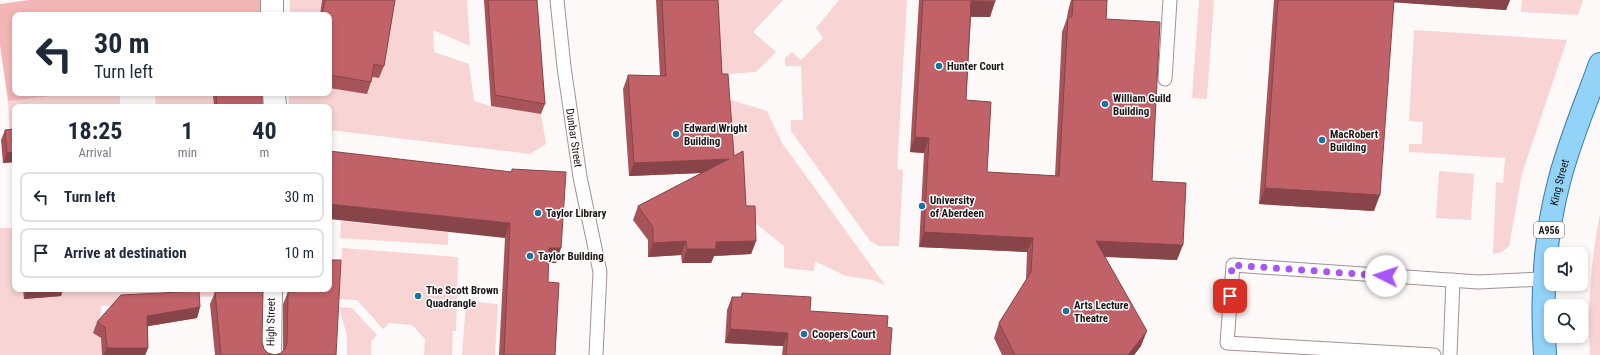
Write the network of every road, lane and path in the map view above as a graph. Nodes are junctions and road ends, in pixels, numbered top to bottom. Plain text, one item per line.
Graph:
1 (272, 0) edge
2 (557, 0) edge
3 (1170, 0) edge
4 (272, 12) edge
5 (1600, 64) edge
6 (1165, 80) dead end
7 (1543, 279) junction
8 (1453, 280) junction
9 (271, 292) edge
10 (270, 355) edge
11 (596, 355) edge
12 (1428, 355) edge
13 (1434, 355) edge
14 (1450, 355) edge
15 (1544, 355) edge

1 - 4 street
2 - 11 lane, Dunbar Street
3 - 6 lane
5 - 7 main road, King Street / A956
7 - 8 lane
7 - 15 main road, King Street / A956
8 - 12 lane
8 - 14 lane
9 - 10 street, High Street
12 - 13 lane

